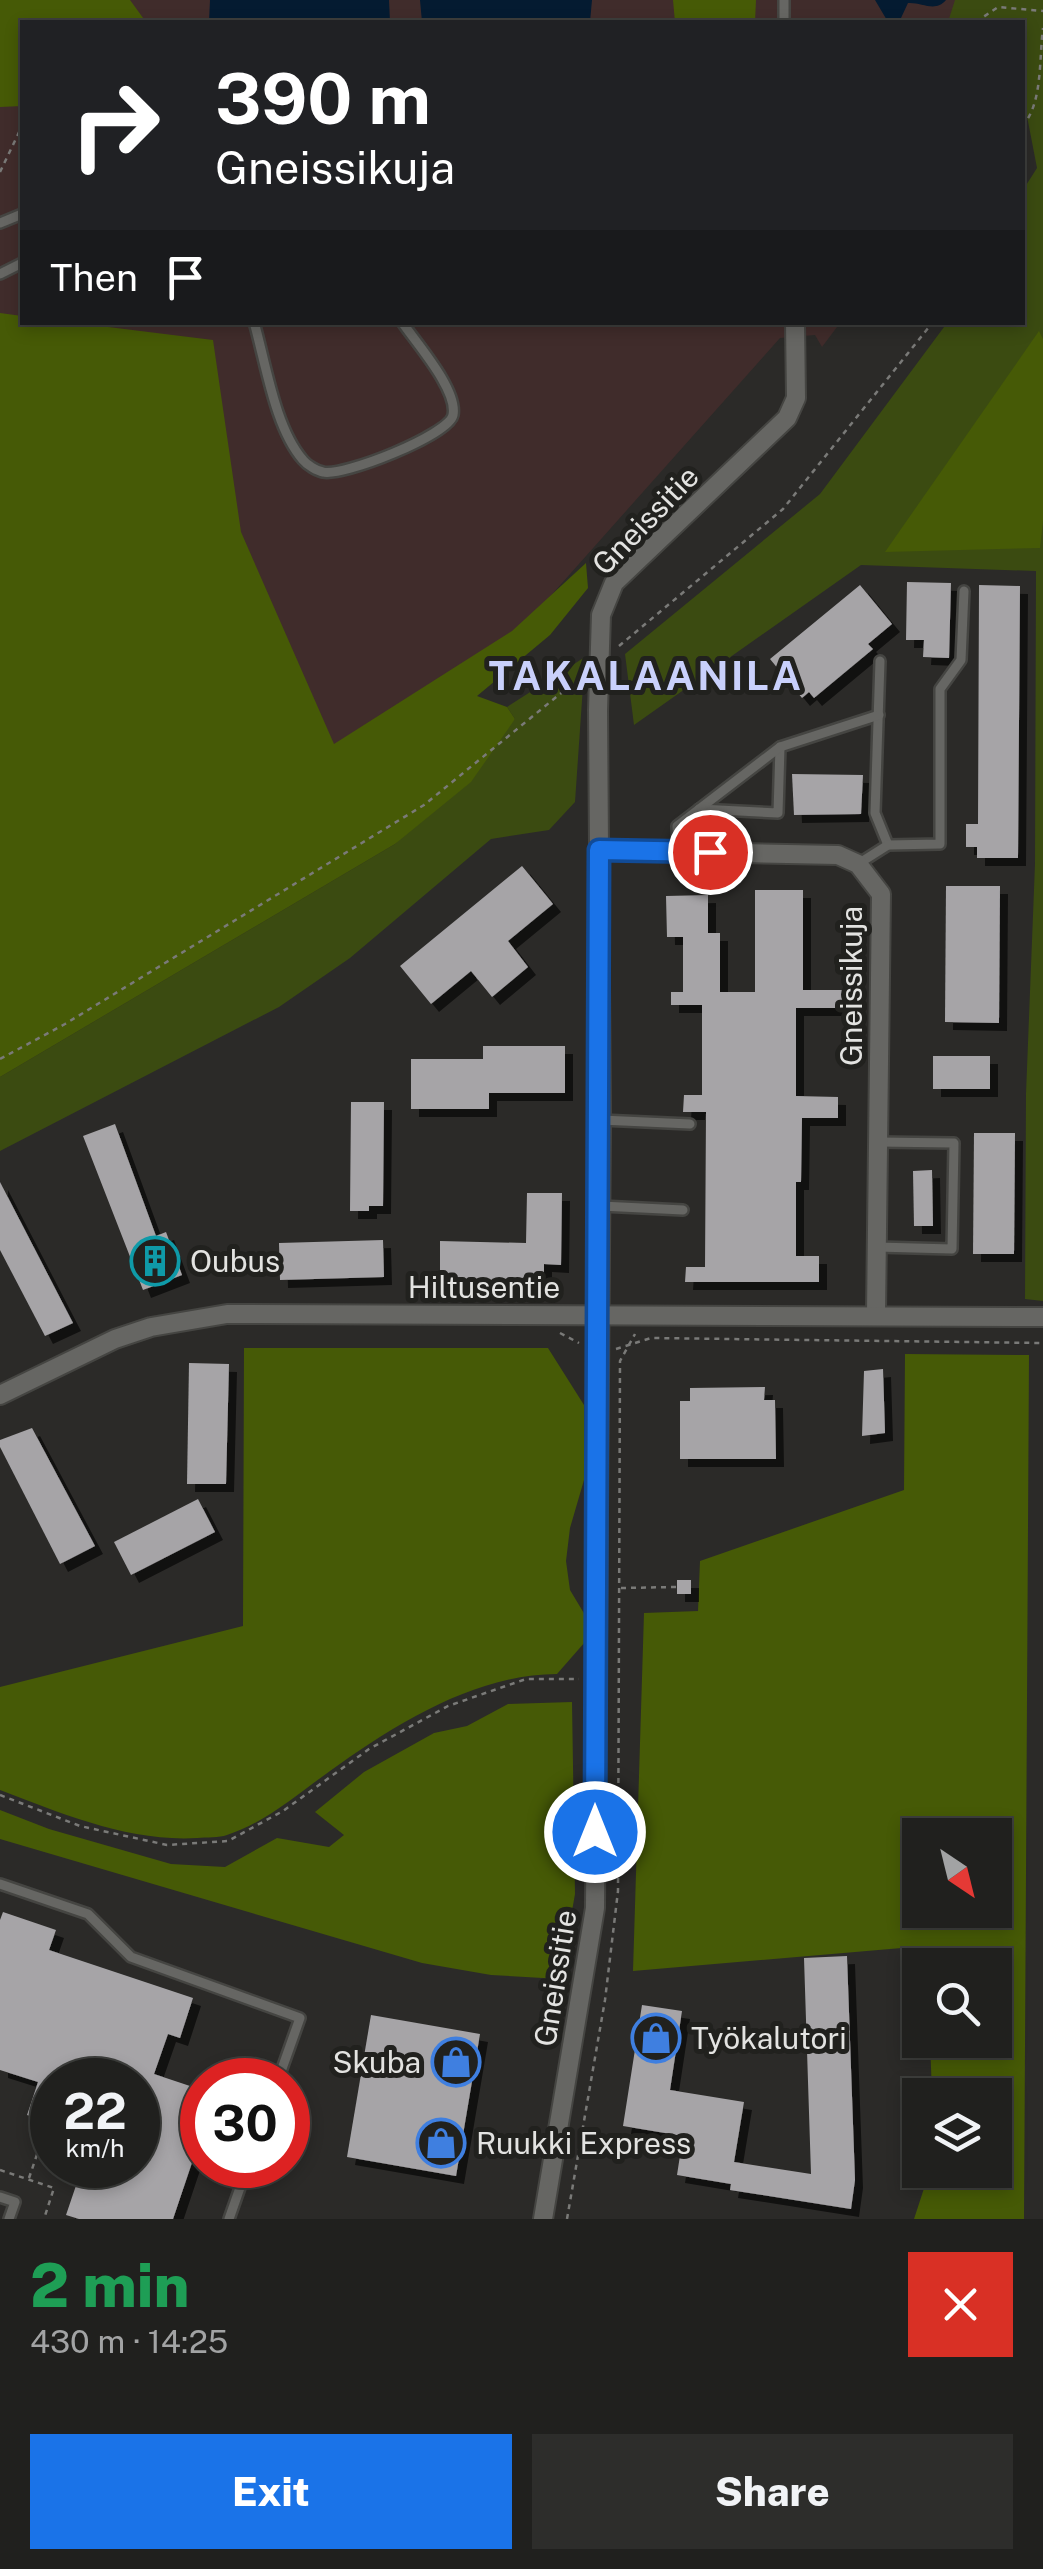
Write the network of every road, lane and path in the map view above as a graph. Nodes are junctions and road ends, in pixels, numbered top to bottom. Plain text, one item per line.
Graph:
1 (1043, 11) edge
2 (979, 20) edge
3 (1043, 28) edge
4 (1025, 124) edge
5 (20, 130) edge
6 (0, 172) edge
7 (255, 325) edge
8 (404, 325) edge
9 (794, 325) edge
10 (930, 325) edge
11 (964, 591) dead end
12 (651, 619) dead end
13 (880, 661) dead end
14 (558, 696) dead end
15 (879, 715) junction
16 (780, 747) junction
17 (698, 809) junction
18 (888, 844) junction
19 (599, 850) junction
20 (678, 852) junction
21 (858, 864) junction
22 (0, 1058) edge
23 (600, 1120) junction
24 (690, 1124) dead end
25 (878, 1142) junction
26 (600, 1206) junction
27 (683, 1210) dead end
28 (876, 1247) junction
29 (876, 1314) junction
30 (599, 1316) junction
31 (1043, 1317) edge
32 (557, 1332) dead end
33 (1043, 1343) edge
34 (599, 1349) junction
35 (0, 1395) edge
36 (676, 1587) dead end
37 (620, 1588) dead end
38 (595, 1679) junction
39 (620, 1680) dead end
40 (0, 1795) edge
41 (0, 1884) edge
42 (286, 2058) edge
43 (0, 2170) edge
44 (30, 2177) edge
45 (29, 2180) junction
46 (240, 2188) edge
47 (0, 2196) edge
48 (8, 2219) edge
49 (44, 2219) edge
50 (229, 2219) edge
51 (544, 2219) edge

1 - 2 path
3 - 4 path
5 - 6 path
7 - 8 lane
9 - 19 street, Gneissitie
10 - 12 path
11 - 18 lane
13 - 15 lane
14 - 22 path
15 - 16 lane
15 - 18 lane
16 - 17 lane
16 - 17 lane
17 - 20 lane
18 - 21 lane
19 - 20 street, Gneissikuja
19 - 23 street, Gneissitie
20 - 21 street, Gneissikuja
21 - 25 street, Gneissikuja
23 - 24 lane
23 - 26 street, Gneissitie
25 - 28 street, Gneissikuja
25 - 28 lane
26 - 27 lane
26 - 30 street, Gneissitie
28 - 29 street, Gneissikuja
29 - 30 street, Hiltusentie
29 - 31 street, Hiltusentie
30 - 34 street, Gneissitie
30 - 35 street, Hiltusentie
32 - 34 path
33 - 34 path
34 - 38 street, Gneissitie
36 - 37 path
38 - 39 path
38 - 40 path
38 - 51 street, Gneissitie
41 - 42 lane
43 - 45 path
44 - 45 path
45 - 49 path
46 - 50 lane
47 - 48 lane

